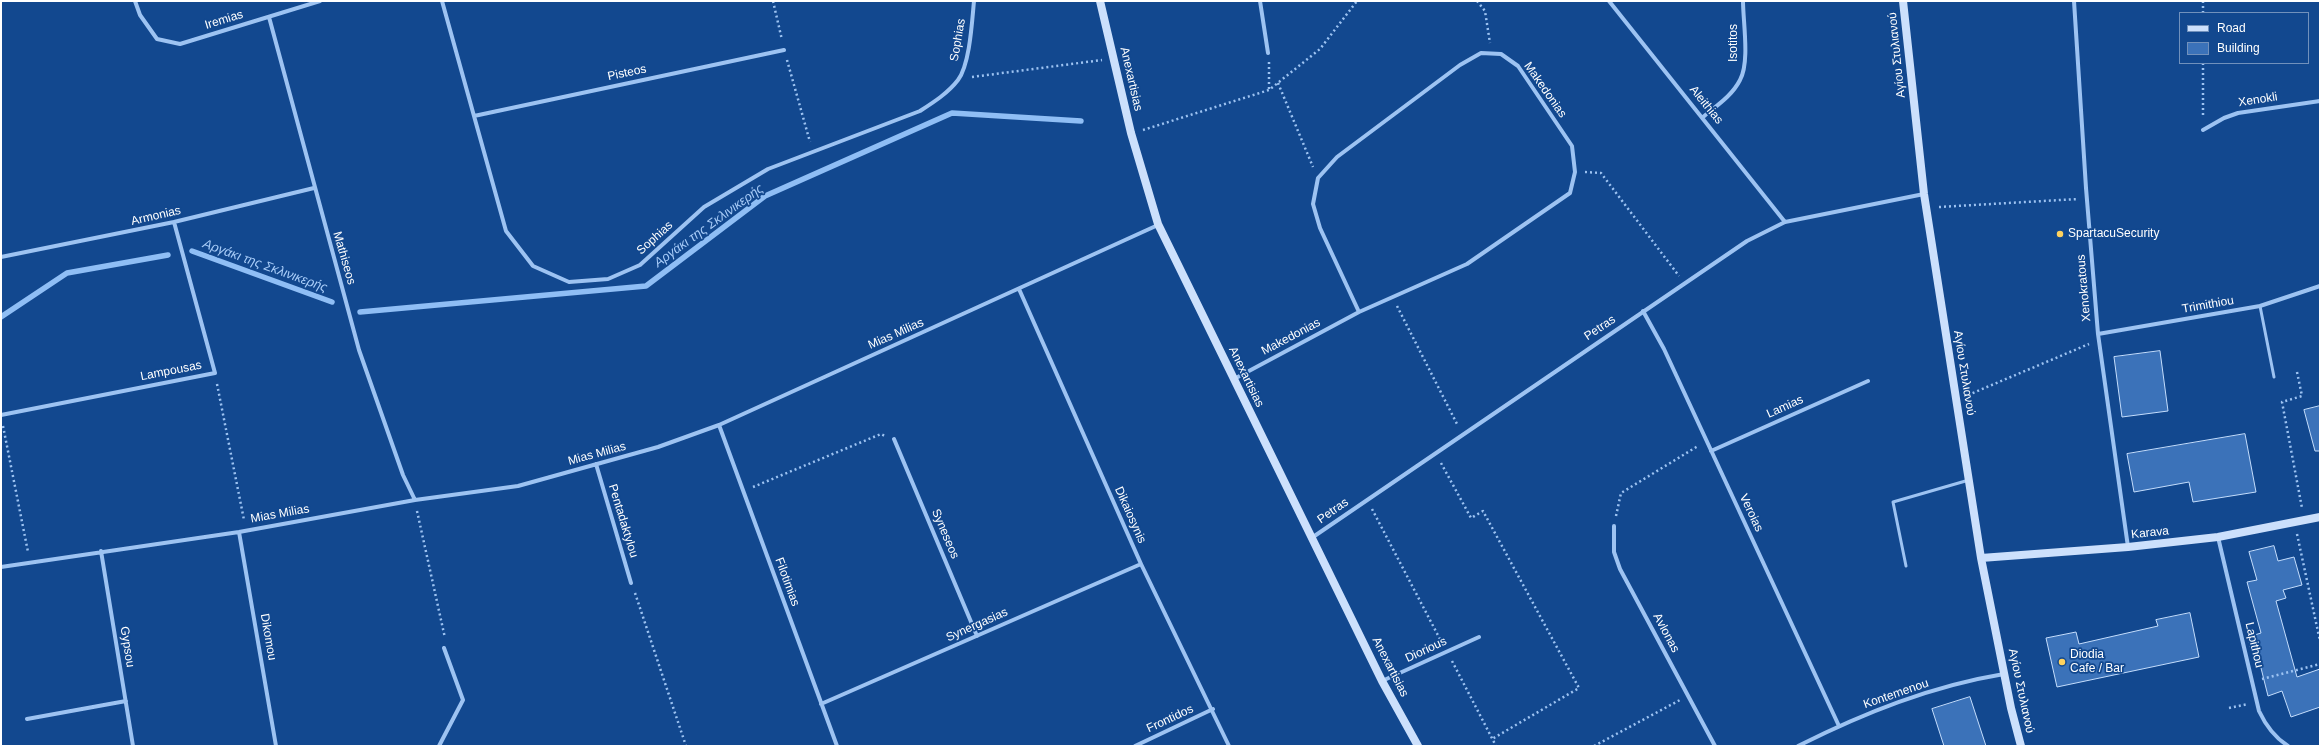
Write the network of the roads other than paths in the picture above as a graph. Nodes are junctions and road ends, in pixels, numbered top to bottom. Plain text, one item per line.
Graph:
1 (135, 1) edge
2 (300, 1) edge
3 (320, 1) edge
4 (442, 1) edge
5 (974, 1) edge
6 (1100, 1) edge
7 (1260, 1) edge
8 (1610, 1) edge
9 (1743, 1) edge
10 (1903, 1) edge
11 (2074, 1) edge
12 (302, 7) junction
13 (269, 17) junction
14 (784, 50) road end
15 (1268, 53) road end
16 (2320, 101) edge
17 (474, 116) junction
18 (1703, 117) junction
19 (2203, 130) road end
20 (314, 188) junction
21 (1924, 194) junction
22 (174, 222) junction
23 (1785, 222) junction
24 (1158, 224) junction
25 (1, 257) edge
26 (2320, 286) edge
27 (1019, 289) junction
28 (2260, 306) junction
29 (1643, 311) junction
30 (1359, 312) junction
31 (2098, 334) junction
32 (2274, 377) dead end
33 (1233, 379) junction
34 (1868, 381) dead end
35 (1, 417) edge
36 (719, 425) junction
37 (894, 439) road end
38 (1711, 451) junction
39 (596, 464) junction
40 (1969, 480) junction
41 (415, 500) junction
42 (2320, 516) edge
43 (1614, 526) road end
44 (239, 532) junction
45 (1313, 537) junction
46 (2218, 537) junction
47 (2128, 547) junction
48 (101, 552) junction
49 (1981, 558) junction
50 (1141, 564) junction
51 (1906, 566) dead end
52 (1, 567) edge
53 (632, 583) road end
54 (977, 636) junction
55 (1479, 637) dead end
56 (444, 648) road end
57 (2004, 674) junction
58 (1382, 681) junction
59 (126, 701) junction
60 (821, 704) junction
61 (1213, 710) junction
62 (27, 719) dead end
63 (1839, 726) junction
64 (133, 746) edge
65 (276, 746) edge
66 (439, 746) edge
67 (837, 746) edge
68 (1135, 746) edge
69 (1228, 746) edge
70 (1418, 746) edge
71 (1715, 746) edge
72 (1798, 746) edge
73 (2021, 746) edge
74 (2288, 746) edge

1 - 13 street, Iremias
2 - 12 street
3 - 12 street, Iremias
4 - 17 street, Sophias
5 - 17 street, Sophias
6 - 24 street, Anexartisias
7 - 15 street
8 - 18 street, Aleithias
9 - 18 street, Isotitos
10 - 21 street, Αγίου Στυλιανού
11 - 31 street, Xenokratous
12 - 13 street, Iremias
13 - 20 street, Mathiseos
14 - 17 street, Pisteos
16 - 19 street, Xenokli
18 - 23 street, Aleithias
20 - 22 street, Armonias
20 - 41 street, Mathiseos
21 - 23 street, Petras
21 - 40 street, Αγίου Στυλιανού
22 - 25 street, Armonias
22 - 35 street, Lampousas
23 - 29 street, Petras
24 - 27 street, Mias Milias
24 - 33 street, Anexartisias
26 - 28 street, Trimithiou
27 - 36 street, Mias Milias
27 - 50 street, Dikaiosynis
28 - 31 street, Trimithiou
28 - 32 lane
29 - 38 street, Veroias
29 - 45 street, Petras
30 - 30 street, Makedonias
30 - 33 street, Makedonias
31 - 47 street, Xenokratous
33 - 45 street, Anexartisias
34 - 38 street, Lamias
36 - 39 street, Mias Milias
36 - 60 street, Filotimias
37 - 54 street, Syneseos
38 - 63 street, Veroias
39 - 41 street, Mias Milias
39 - 53 street, Pentadaktylou
40 - 49 street, Αγίου Στυλιανού
40 - 51 lane
41 - 44 street, Mias Milias
42 - 46 street, Karava
43 - 71 street, Avlonas
44 - 48 street, Mias Milias
44 - 65 street, Dikomou
45 - 58 street, Anexartisias
46 - 47 street, Karava
46 - 74 street, Lapithou
47 - 49 street, Karava
48 - 52 street, Mias Milias
48 - 59 street, Gypsou
49 - 57 street, Αγίου Στυλιανού
50 - 54 street, Synergasias
50 - 61 street, Dikaiosynis
54 - 60 street, Synergasias
55 - 58 street, Diorious
56 - 66 street
57 - 63 street, Kontemenou
57 - 73 street, Αγίου Στυλιανού
58 - 70 street, Anexartisias
59 - 62 street
59 - 64 street, Gypsou
60 - 67 street, Filotimias
61 - 68 street, Frontidos
61 - 69 street, Dikaiosynis
63 - 72 street, Kontemenou

